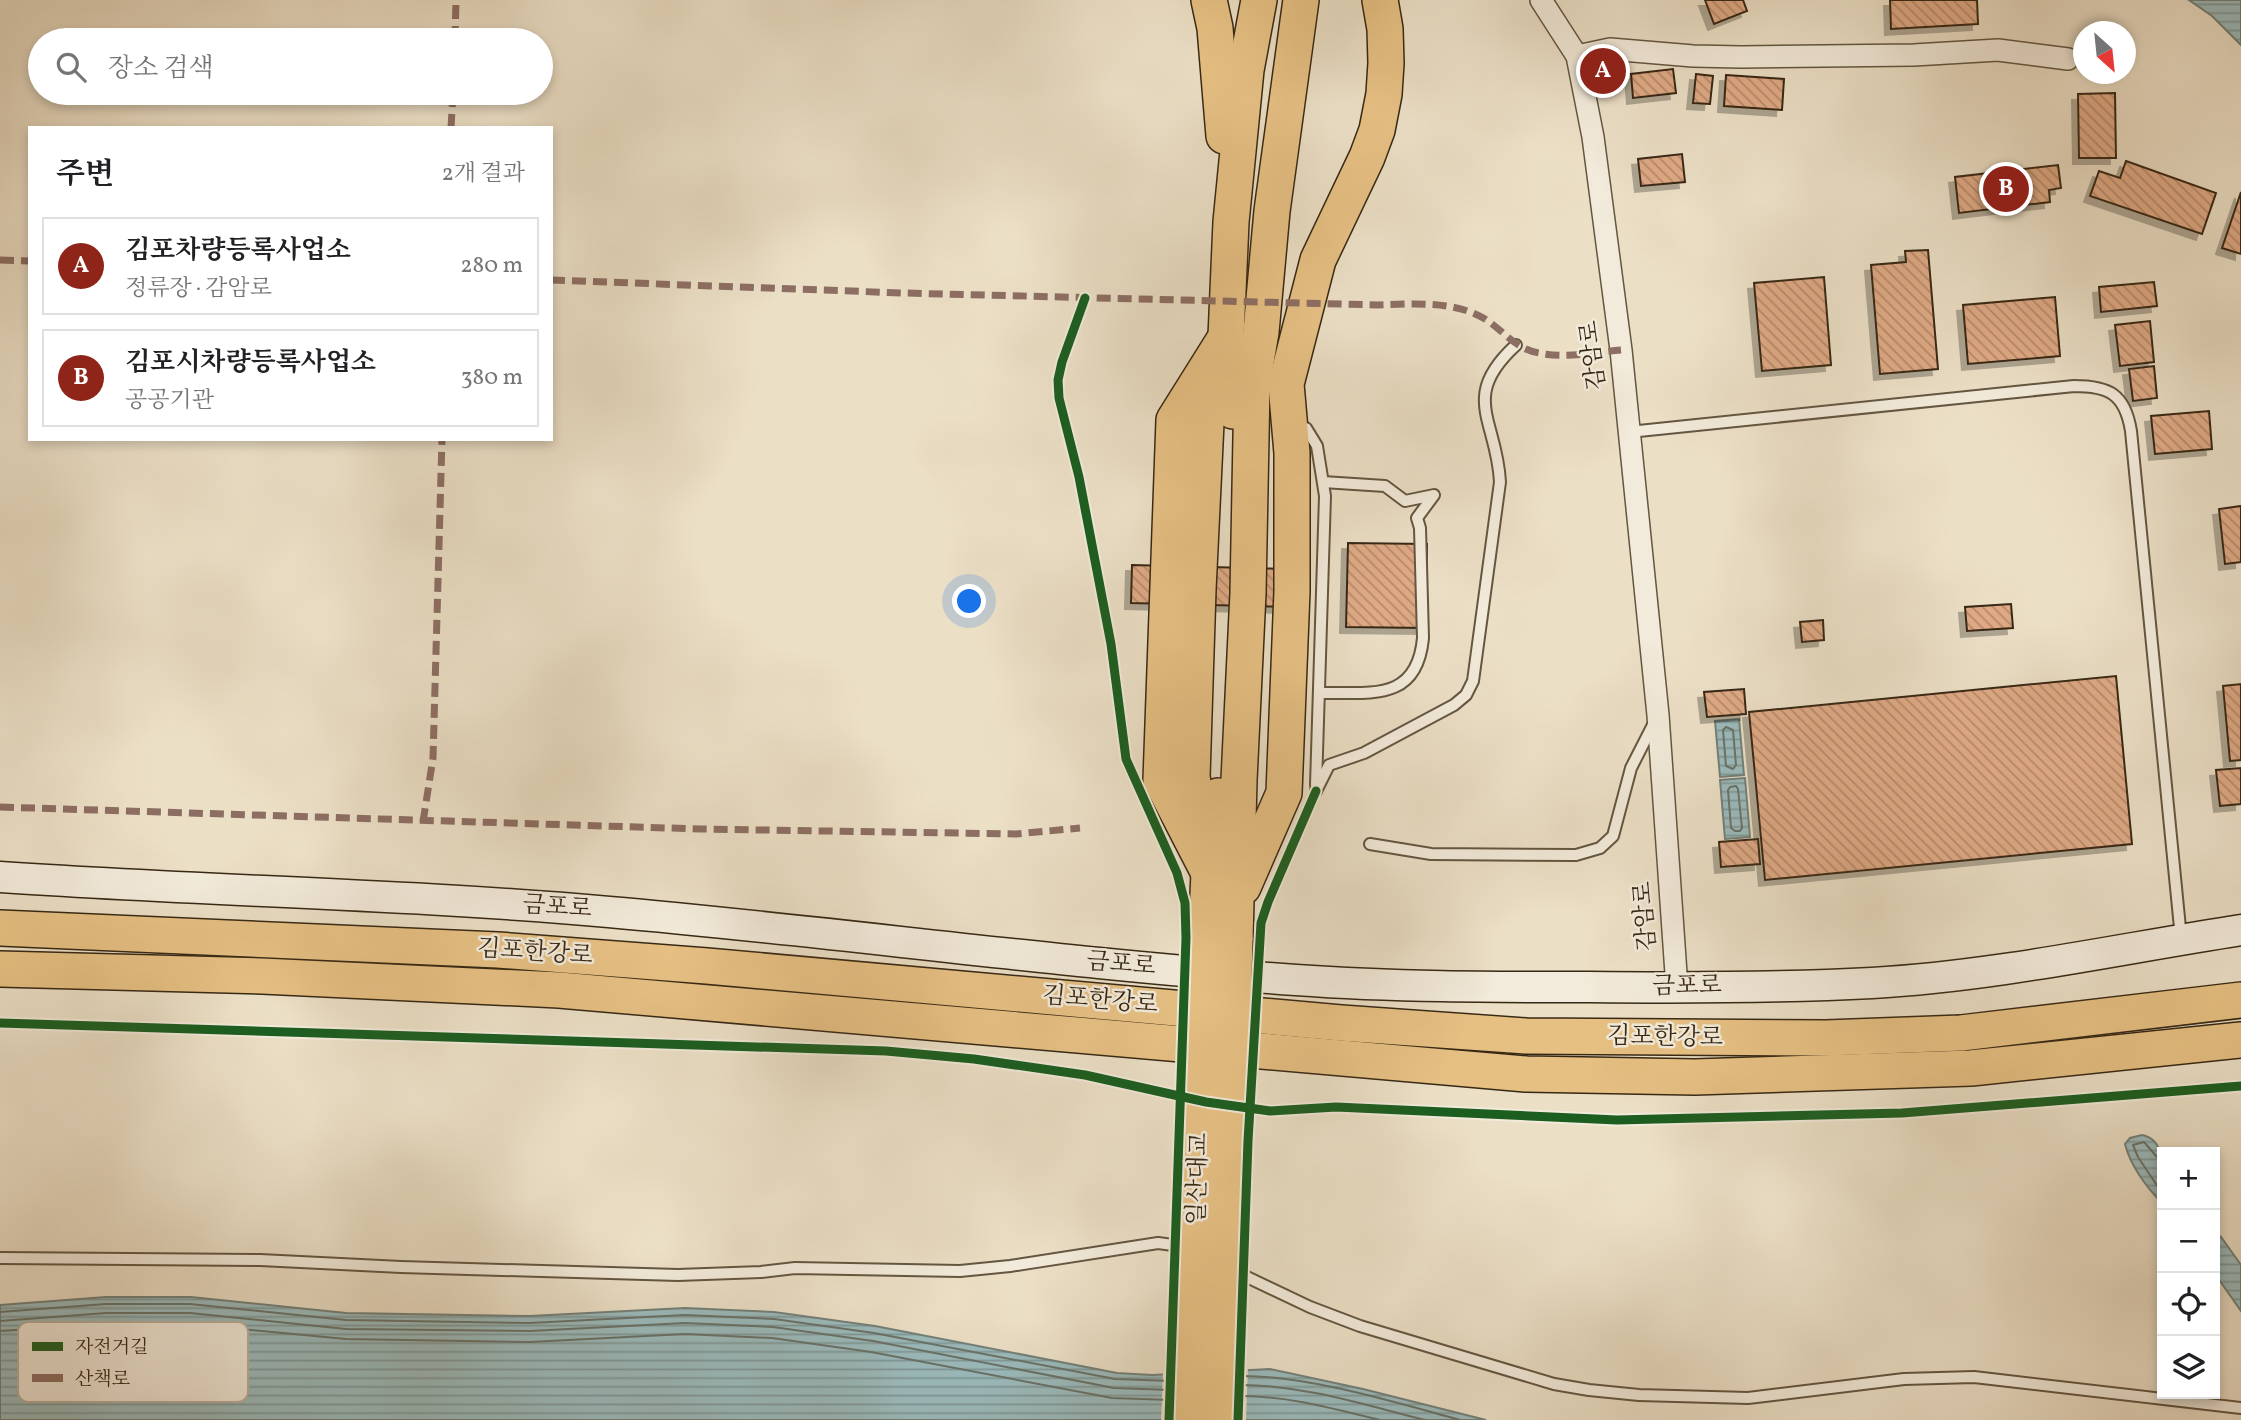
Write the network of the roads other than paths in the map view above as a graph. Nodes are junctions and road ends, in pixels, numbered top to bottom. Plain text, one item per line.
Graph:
1 (1209, 0) edge
2 (1259, 0) edge
3 (1301, 0) edge
4 (1380, 0) edge
5 (1541, 0) edge
6 (1577, 56) junction
7 (2068, 59) dead end
8 (1231, 222) junction
9 (1261, 332) junction
10 (1226, 337) junction
11 (1516, 345) dead end
12 (1286, 384) junction
13 (1306, 428) junction
14 (1629, 432) junction
15 (1323, 482) junction
16 (1321, 693) junction
17 (1658, 715) junction
18 (1370, 844) dead end
19 (1209, 873) junction
20 (0, 877) edge
21 (1236, 904) junction
22 (0, 928) edge
23 (2241, 930) edge
24 (1221, 939) junction
25 (2182, 939) junction
26 (0, 969) edge
27 (1677, 988) junction
28 (2241, 1000) edge
29 (2241, 1040) edge
30 (0, 1258) edge
31 (2241, 1408) edge
32 (1190, 1420) edge
33 (1221, 1420) edge

1 - 8 highway
2 - 8 highway
3 - 9 highway
4 - 12 highway
5 - 6 street, 감암로
6 - 7 street
6 - 14 street, 감암로
8 - 10 highway
9 - 12 highway
9 - 21 highway
10 - 19 highway
10 - 19 highway
11 - 16 lane
12 - 13 highway
12 - 21 highway
13 - 15 lane
13 - 21 highway
14 - 17 street, 감암로
14 - 25 lane
15 - 16 lane
15 - 16 lane
17 - 18 lane
17 - 27 street, 감암로
19 - 24 highway
20 - 27 main road, 금포로
21 - 24 highway
22 - 28 highway, 김포한강로
23 - 25 main road, 금포로
24 - 32 highway, 일산대교, bridge
24 - 33 highway, 일산대교, bridge
25 - 27 main road, 금포로
26 - 29 highway, 김포한강로
30 - 31 lane

